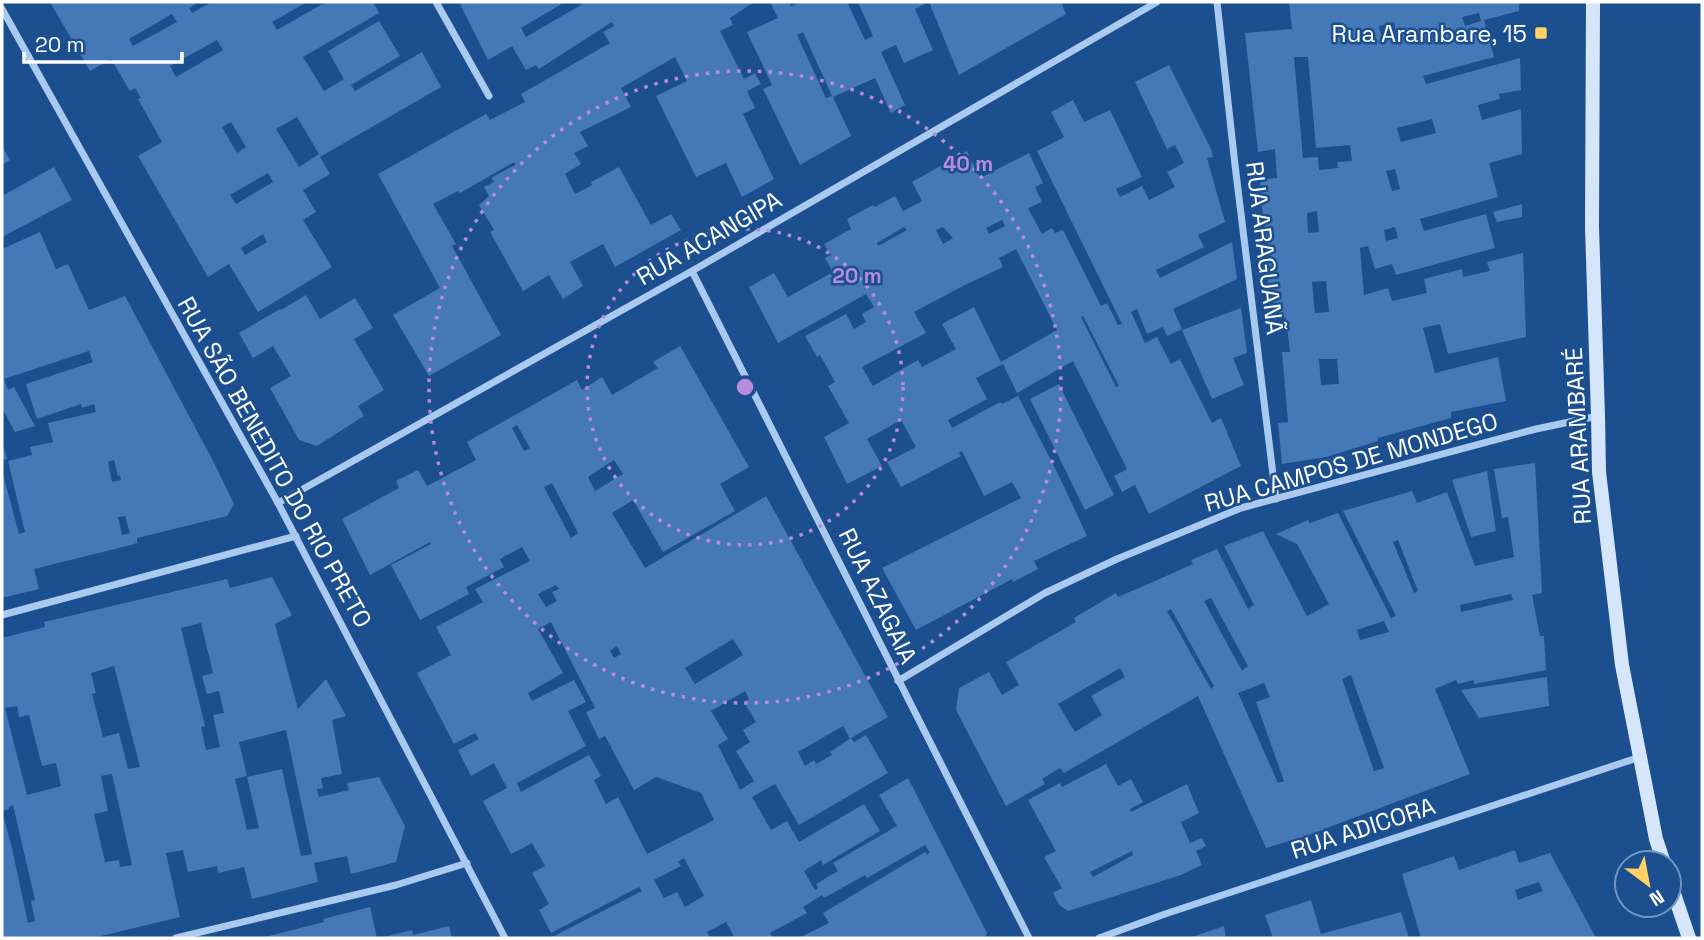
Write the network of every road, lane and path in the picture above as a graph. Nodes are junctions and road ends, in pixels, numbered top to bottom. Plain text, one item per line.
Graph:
1 (436, 2) edge
2 (1157, 2) edge
3 (1217, 2) edge
4 (1593, 2) edge
5 (2, 9) edge
6 (489, 96) dead end
7 (692, 271) junction
8 (1598, 416) junction
9 (1276, 499) junction
10 (278, 503) junction
11 (296, 536) junction
12 (2, 615) edge
13 (898, 681) junction
14 (1640, 757) junction
15 (1659, 849) edge
16 (467, 863) junction
17 (1683, 919) edge
18 (176, 938) edge
19 (505, 938) edge
20 (1029, 938) edge
21 (1099, 938) edge
22 (1689, 938) edge

1 - 6 street
2 - 7 street, RUA ACANGIPA
3 - 9 street, RUA ARAGUANÃ
4 - 8 main road, RUA ARAMBARÉ
5 - 10 street, RUA SÃO BENEDITO DO RIO PRETO
7 - 10 street, RUA ACANGIPA
7 - 13 street, RUA AZAGAIA
8 - 9 street, RUA CAMPOS DE MONDEGO
8 - 14 main road, RUA ARAMBARÉ
9 - 13 street, RUA CAMPOS DE MONDEGO
10 - 11 street, RUA SÃO BENEDITO DO RIO PRETO
11 - 12 street
11 - 16 street, RUA SÃO BENEDITO DO RIO PRETO
13 - 20 street, RUA AZAGAIA
14 - 15 main road, RUA ARAMBARÉ
14 - 21 street, RUA ADICORA
16 - 18 street
16 - 19 street, RUA SÃO BENEDITO DO RIO PRETO
17 - 22 main road

